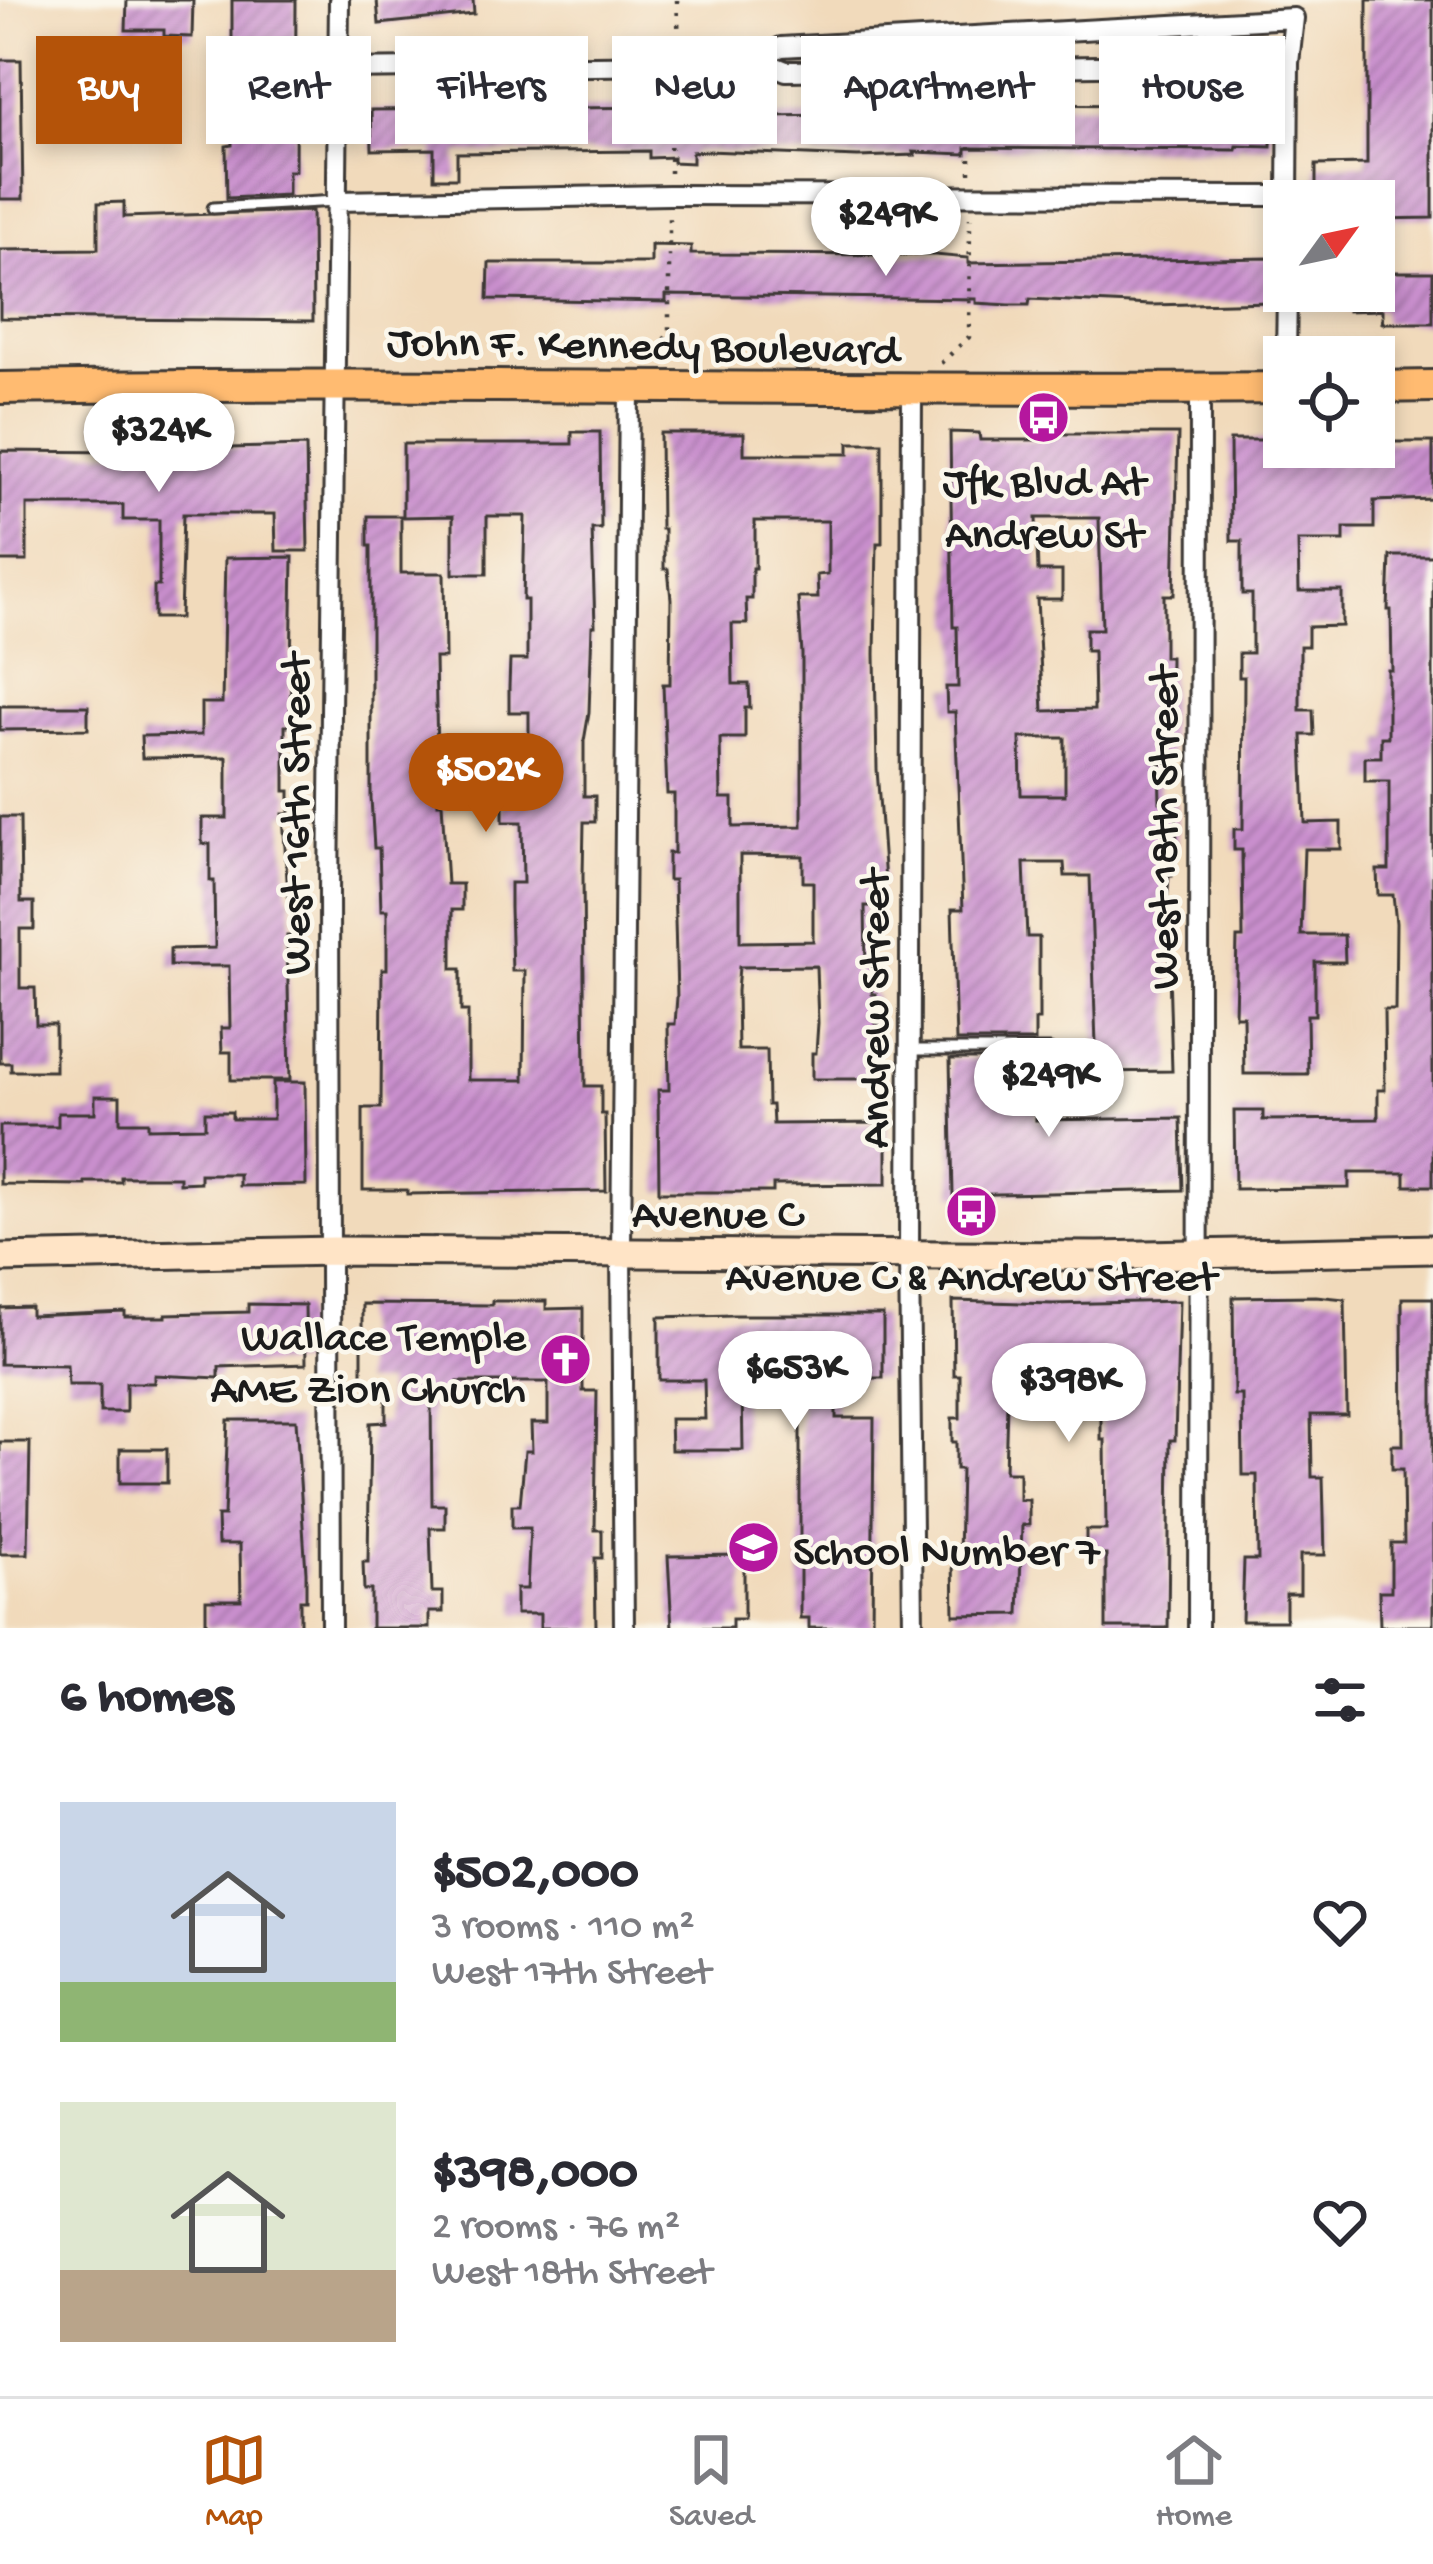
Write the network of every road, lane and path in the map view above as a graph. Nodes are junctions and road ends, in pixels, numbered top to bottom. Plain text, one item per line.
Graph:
1 (339, 0) edge
2 (340, 36) edge
3 (777, 49) edge
4 (1289, 63) junction
5 (612, 66) edge
6 (777, 67) edge
7 (371, 69) edge
8 (338, 144) edge
9 (1288, 180) edge
10 (1263, 198) edge
11 (336, 201) junction
12 (213, 208) dead end
13 (336, 382) junction
14 (1433, 386) edge
15 (1395, 387) edge
16 (0, 388) edge
17 (629, 388) junction
18 (1263, 388) edge
19 (1200, 389) junction
20 (912, 391) junction
21 (910, 1050) junction
22 (1050, 1095) dead end
23 (1433, 1249) edge
24 (333, 1251) junction
25 (621, 1251) junction
26 (909, 1254) junction
27 (1198, 1255) junction
28 (0, 1258) edge
29 (331, 1628) edge
30 (624, 1628) edge
31 (913, 1628) edge
32 (1198, 1628) edge

1 - 2 street, West 16th Street
3 - 4 street
4 - 6 street
4 - 9 street
5 - 7 street
8 - 11 street, West 16th Street
10 - 11 street
11 - 12 lane
11 - 13 street, West 16th Street
13 - 16 main road, John F. Kennedy Boulevard
13 - 17 main road, John F. Kennedy Boulevard
13 - 24 street, West 16th Street
14 - 15 main road
17 - 20 main road, John F. Kennedy Boulevard
17 - 25 street
18 - 19 main road, John F. Kennedy Boulevard
19 - 20 main road, John F. Kennedy Boulevard
19 - 27 street, West 18th Street
20 - 21 street, Andrew Street
21 - 22 lane
21 - 26 street, Andrew Street
23 - 27 main road, Avenue C
24 - 25 main road, Avenue C
24 - 28 main road, Avenue C
24 - 29 street, West 16th Street
25 - 26 main road, Avenue C
25 - 30 street
26 - 27 main road, Avenue C
26 - 31 street, Andrew Street
27 - 32 street, West 18th Street

